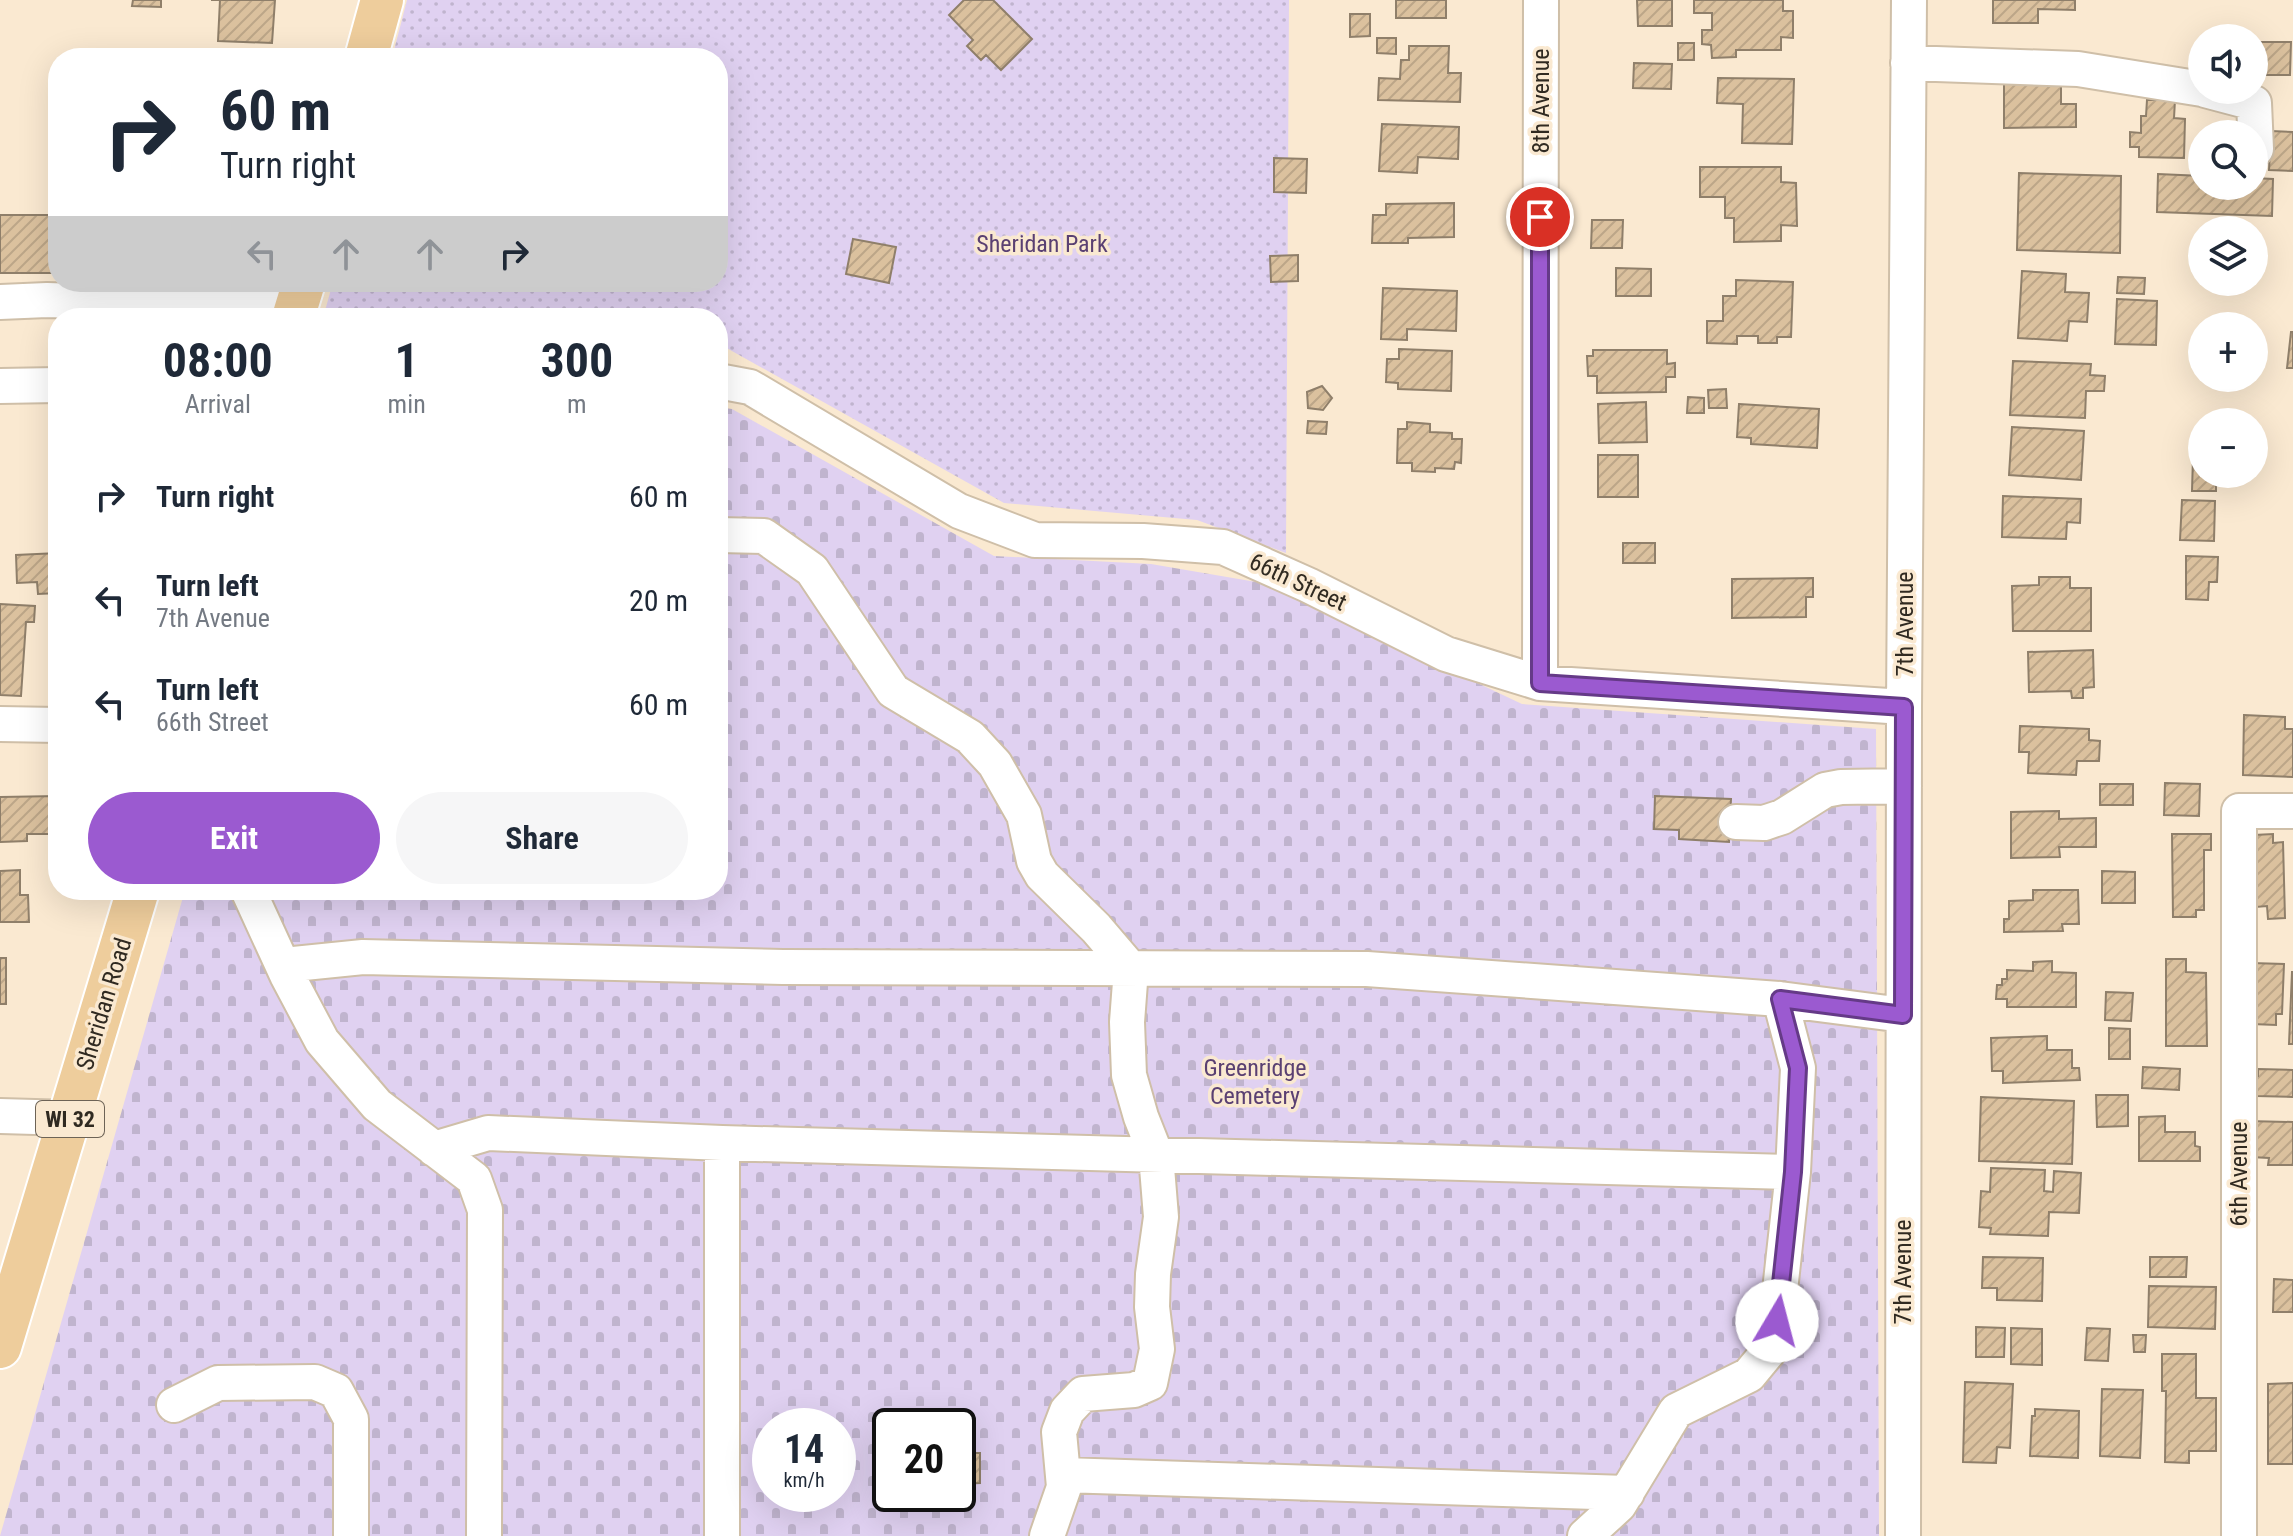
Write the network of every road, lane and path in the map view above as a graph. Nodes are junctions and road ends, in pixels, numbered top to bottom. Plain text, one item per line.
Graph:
1 (382, 0) edge
2 (1541, 0) edge
3 (1909, 0) edge
4 (369, 48) edge
5 (1908, 63) junction
6 (2188, 87) edge
7 (299, 299) edge
8 (0, 302) edge
9 (728, 383) edge
10 (48, 385) edge
11 (0, 386) edge
12 (728, 535) edge
13 (1540, 683) junction
14 (1904, 707) junction
15 (0, 724) edge
16 (48, 725) edge
17 (1904, 786) junction
18 (2293, 811) edge
19 (1736, 822) dead end
20 (135, 900) edge
21 (253, 900) edge
22 (284, 965) junction
23 (1131, 969) junction
24 (1780, 999) junction
25 (1903, 1015) junction
26 (0, 1116) edge
27 (70, 1118) junction
28 (722, 1143) junction
29 (434, 1149) junction
30 (1156, 1155) junction
31 (1793, 1172) junction
32 (1, 1339) edge
33 (174, 1405) dead end
34 (1063, 1475) junction
35 (1627, 1493) junction
36 (351, 1536) edge
37 (484, 1536) edge
38 (722, 1536) edge
39 (1047, 1536) edge
40 (1585, 1536) edge
41 (1903, 1536) edge
42 (2239, 1536) edge

1 - 4 main road
2 - 13 street, 8th Avenue
3 - 5 street, 7th Avenue
5 - 6 street
5 - 14 street, 7th Avenue
7 - 8 street
9 - 13 street, 66th Street
10 - 11 street
12 - 23 street
13 - 14 street, 66th Street
14 - 17 street, 7th Avenue
15 - 16 street
17 - 19 street
17 - 25 street, 7th Avenue
18 - 42 street, 6th Avenue
20 - 27 main road, Sheridan Road / WI 32
21 - 22 street
22 - 23 street
22 - 29 street
23 - 24 street
23 - 30 street
24 - 25 street
24 - 31 street
25 - 41 street, 7th Avenue
26 - 27 street
27 - 32 main road, Sheridan Road / WI 32
28 - 29 street
28 - 30 street
28 - 38 street
29 - 37 street
30 - 31 street
30 - 34 street
31 - 35 street
33 - 36 street
34 - 35 street
34 - 39 street
35 - 40 street

